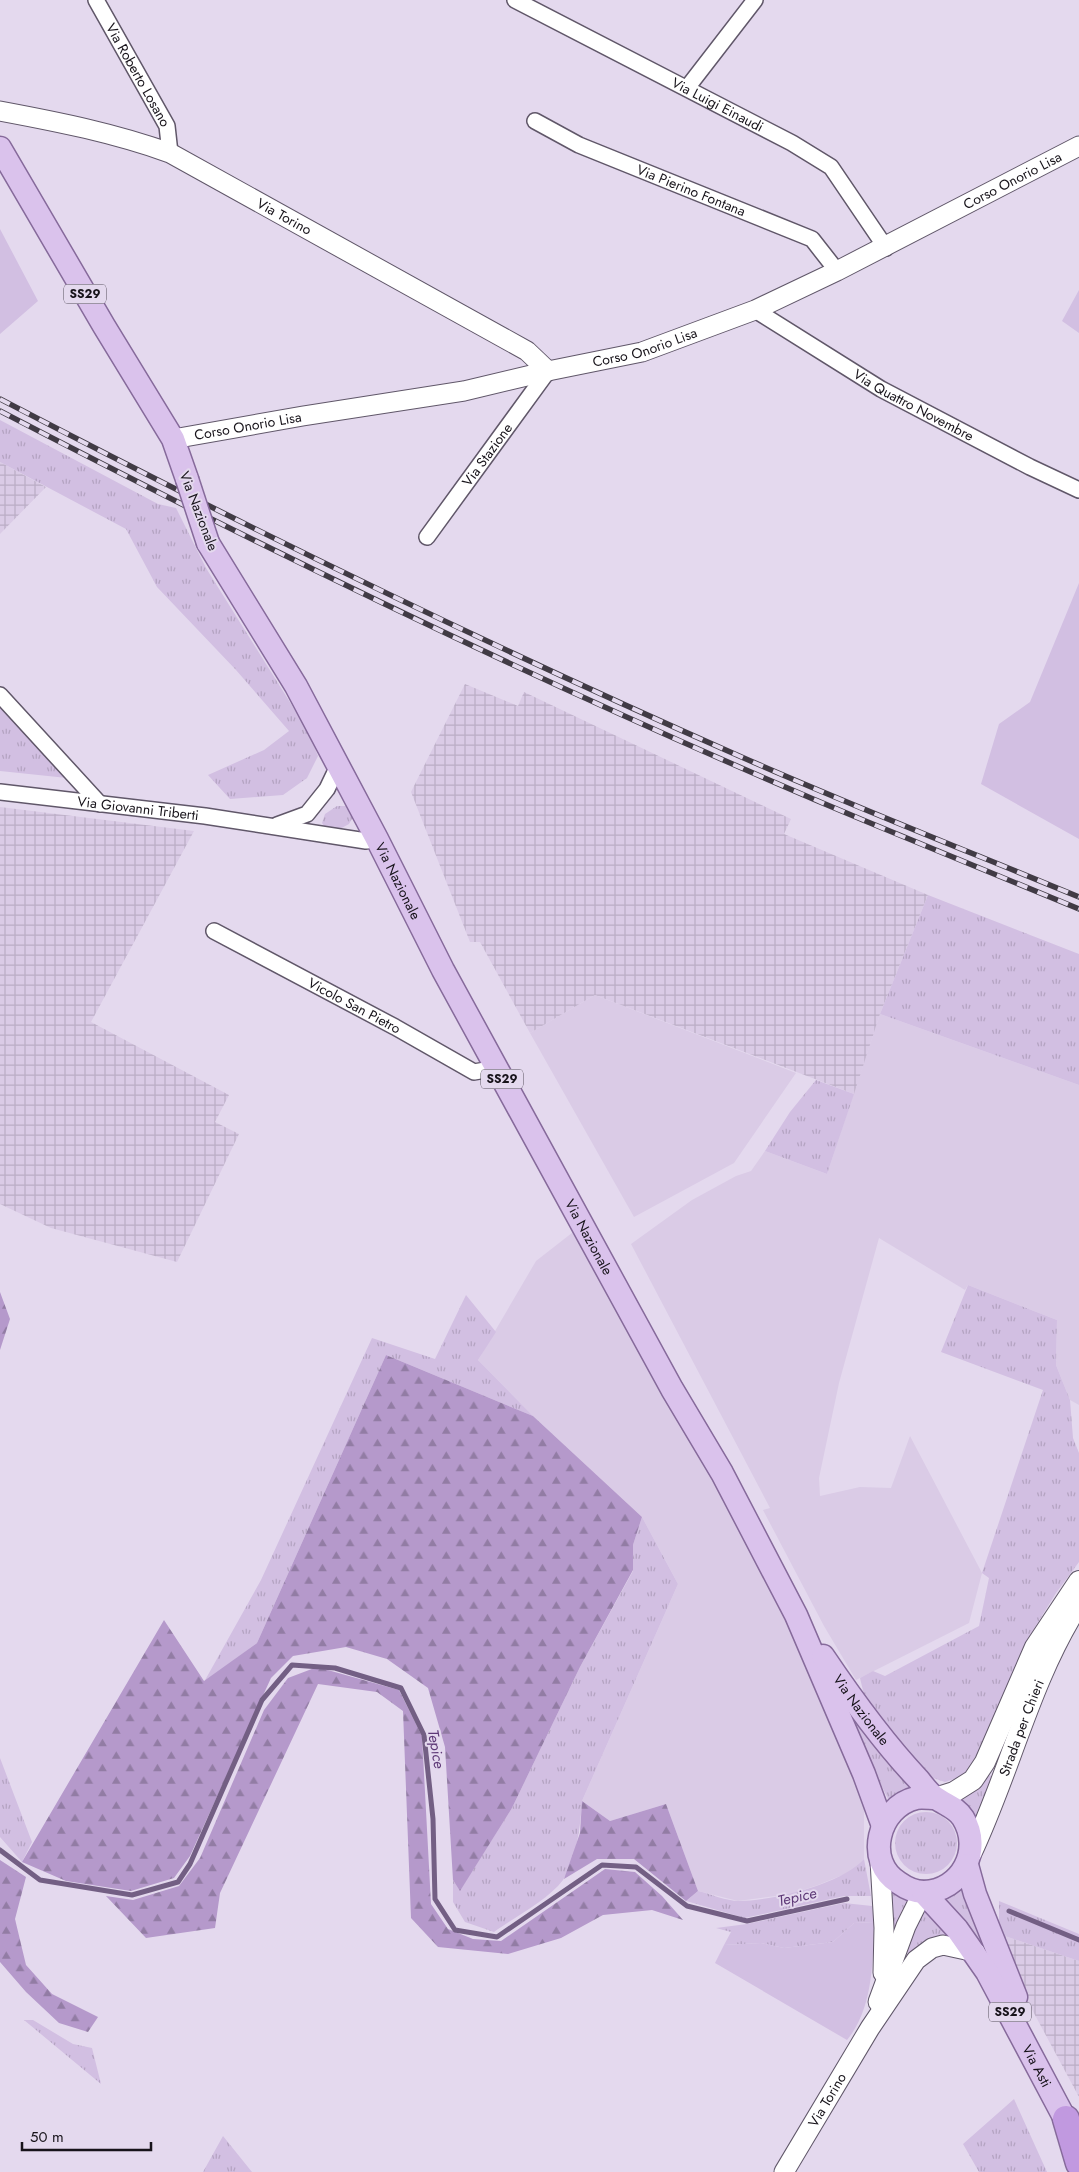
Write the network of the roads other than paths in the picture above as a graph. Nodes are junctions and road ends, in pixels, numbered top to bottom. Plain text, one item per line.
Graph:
1 (96, 0) edge
2 (515, 0) edge
3 (755, 0) edge
4 (687, 88) junction
5 (0, 111) edge
6 (535, 120) dead end
7 (1079, 146) edge
8 (0, 148) edge
9 (170, 153) junction
10 (886, 248) junction
11 (837, 272) junction
12 (756, 310) junction
13 (548, 371) junction
14 (174, 439) junction
15 (1079, 490) edge
16 (427, 537) dead end
17 (0, 695) edge
18 (338, 766) junction
19 (0, 792) edge
20 (100, 804) junction
21 (276, 826) junction
22 (377, 839) junction
23 (214, 930) dead end
24 (497, 1068) junction
25 (1079, 1580) edge
26 (1079, 1604) edge
27 (796, 1615) junction
28 (935, 1798) junction
29 (883, 1826) junction
30 (969, 1859) junction
31 (880, 1861) junction
32 (923, 1892) junction
33 (975, 1952) junction
34 (883, 1988) junction
35 (870, 2028) junction
36 (1072, 2117) edge
37 (1079, 2145) edge
38 (1079, 2163) edge
39 (784, 2172) edge

1 - 9 street, Via Roberto Losano
2 - 4 street, Via Luigi Einaudi
3 - 4 street
4 - 10 street, Via Luigi Einaudi
5 - 9 street, Via Torino
6 - 11 street, Via Pierino Fontana
7 - 10 street, Corso Onorio Lisa
8 - 14 main road, Via Nazionale / SS29
9 - 13 street, Via Torino
10 - 11 street, Corso Onorio Lisa
11 - 12 street, Corso Onorio Lisa
12 - 13 street, Corso Onorio Lisa
12 - 15 street, Via Quattro Novembre
13 - 14 street, Corso Onorio Lisa
13 - 16 street, Via Stazione
14 - 18 main road, Via Nazionale / SS29, bridge
17 - 20 street
18 - 21 street, Via Giovanni Triberti
18 - 22 main road, Via Nazionale / SS29
19 - 20 street, Via Giovanni Triberti
20 - 21 street, Via Giovanni Triberti
21 - 22 street, Via Giovanni Triberti
22 - 24 main road, Via Nazionale / SS29
23 - 24 street, Vicolo San Pietro
24 - 27 main road, Via Nazionale / SS29
25 - 28 main road, Strada per Chieri
26 - 30 main road, Strada per Chieri
27 - 28 main road, Via Nazionale / SS29
27 - 29 main road, Via Nazionale / SS29
28 - 29 main road
28 - 30 main road, Via Nazionale
29 - 31 main road
30 - 32 main road
30 - 36 main road, Via Asti / SS29
31 - 32 main road
31 - 34 street, Via Torino
32 - 33 main road, Via Asti / SS29
32 - 34 street, Via Torino
33 - 35 street, Via Torino
33 - 36 main road, Via Asti / SS29
34 - 35 street, Via Torino
35 - 39 street, Via Torino
36 - 37 main road, Via Asti / SS29
36 - 38 highway

